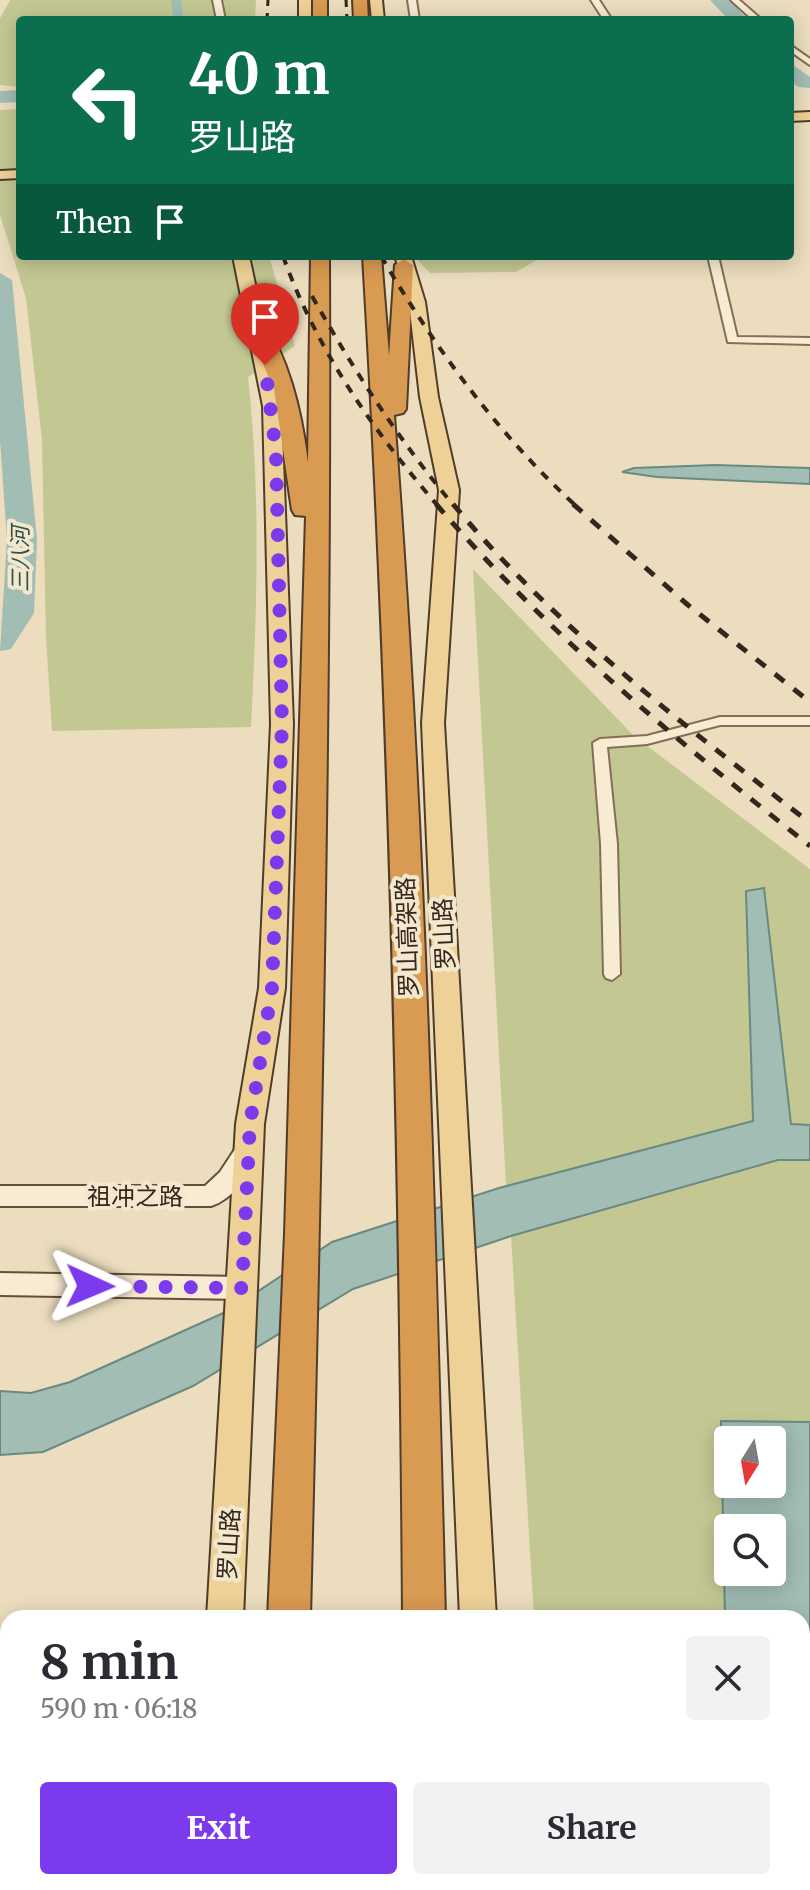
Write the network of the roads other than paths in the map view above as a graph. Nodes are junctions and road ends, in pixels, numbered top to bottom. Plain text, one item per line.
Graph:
1 (735, 0) edge
2 (753, 16) edge
3 (794, 50) edge
4 (810, 63) edge
5 (242, 260) edge
6 (258, 260) edge
7 (403, 260) edge
8 (714, 260) edge
9 (320, 261) edge
10 (373, 261) edge
11 (245, 275) junction
12 (252, 317) junction
13 (810, 341) edge
14 (314, 558) junction
15 (393, 559) junction
16 (810, 721) edge
17 (612, 974) dead end
18 (248, 1150) junction
19 (6, 1196) edge
20 (0, 1284) edge
21 (242, 1288) junction
22 (291, 1542) junction
23 (225, 1610) edge
24 (283, 1610) edge
25 (289, 1610) edge
26 (424, 1610) edge
27 (478, 1610) edge

1 - 2 street
3 - 4 street
5 - 11 main road, 罗山路
6 - 11 main road
7 - 15 highway
7 - 27 main road, 罗山路
8 - 13 street
9 - 14 highway
10 - 15 highway, 罗山高架路
11 - 12 main road, 罗山路
12 - 14 highway
12 - 18 main road, 罗山路
14 - 22 highway
15 - 26 highway, 罗山高架路
16 - 17 street
18 - 19 main road, 祖冲之路
18 - 21 main road, 罗山路
20 - 21 main road
21 - 23 main road, 罗山路
22 - 24 highway
22 - 25 highway

